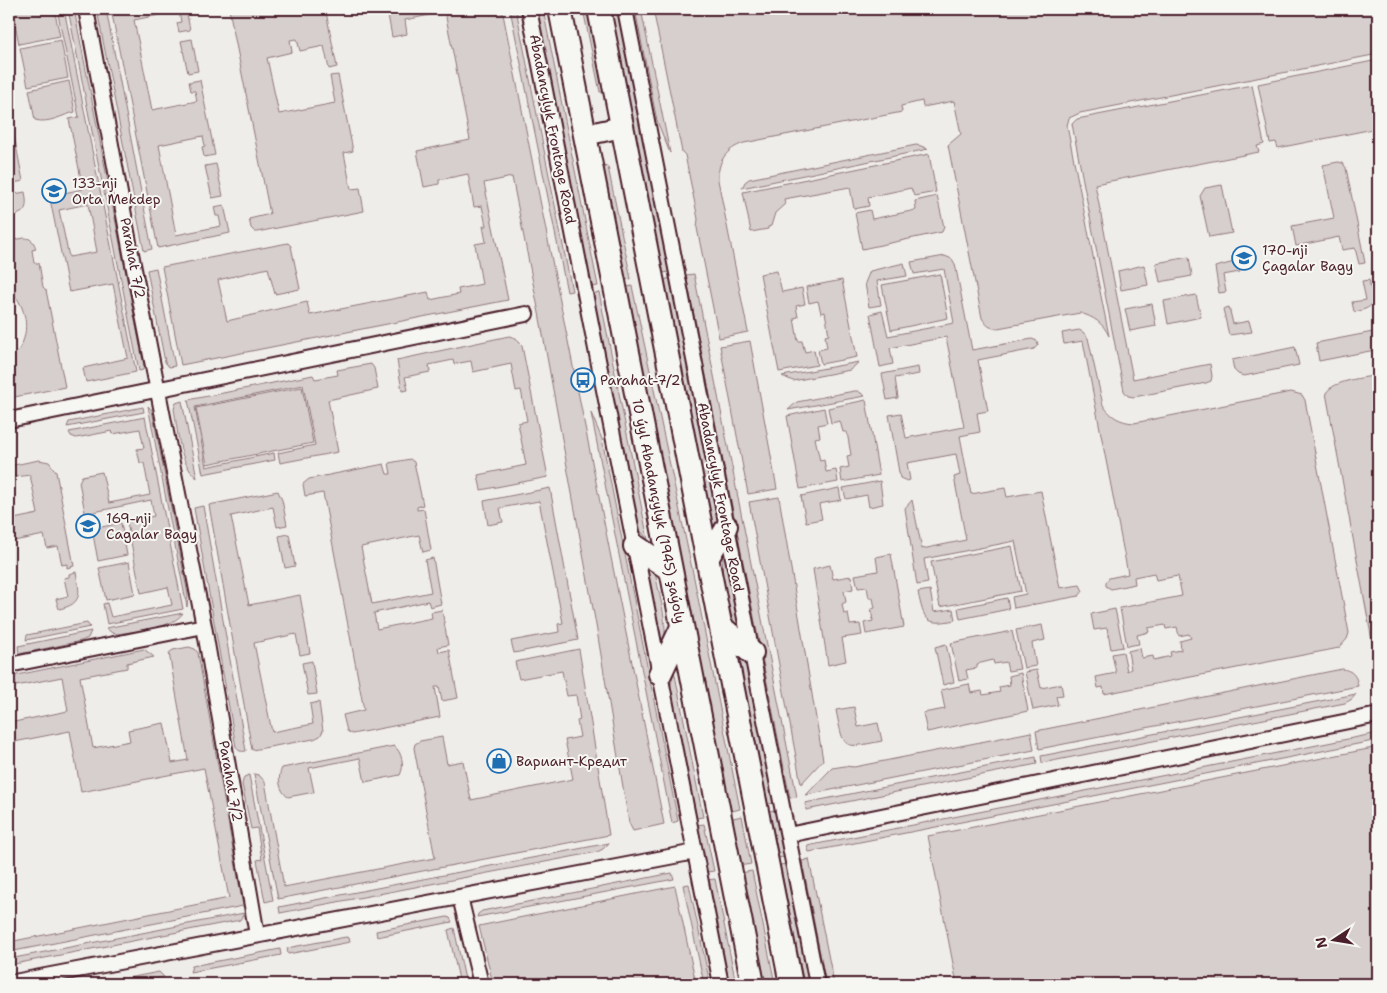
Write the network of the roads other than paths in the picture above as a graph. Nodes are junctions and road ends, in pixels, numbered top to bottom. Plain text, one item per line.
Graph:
1 (86, 9) edge
2 (529, 9) edge
3 (560, 9) edge
4 (599, 9) edge
5 (625, 9) edge
6 (622, 127) junction
7 (585, 134) junction
8 (526, 314) dead end
9 (158, 389) junction
10 (9, 420) edge
11 (727, 526) junction
12 (635, 546) junction
13 (708, 559) junction
14 (671, 570) junction
15 (204, 626) junction
16 (682, 627) junction
17 (721, 627) junction
18 (752, 653) junction
19 (9, 666) edge
20 (660, 674) junction
21 (1378, 716) edge
22 (788, 835) junction
23 (695, 852) junction
24 (460, 897) junction
25 (257, 935) junction
26 (9, 983) edge
27 (481, 984) edge
28 (722, 984) edge
29 (753, 984) edge
30 (791, 984) edge
31 (817, 984) edge

1 - 9 street, Parahat 7/2
2 - 12 street, Abadancylyk Frontage Road
3 - 7 main road, 10 ýyl Abadançylyk (1945) şaýoly
4 - 6 main road
5 - 11 street, Abadancylyk Frontage Road
6 - 7 main road
6 - 13 main road
7 - 14 main road, 10 ýyl Abadançylyk (1945) şaýoly
8 - 9 street
9 - 10 street
9 - 15 street, Parahat 7/2
11 - 13 main road
11 - 18 street, Abadancylyk Frontage Road
12 - 14 main road
12 - 20 street, Abadancylyk Frontage Road
13 - 17 main road
14 - 16 main road, 10 ýyl Abadançylyk (1945) şaýoly
15 - 19 street
15 - 25 street, Parahat 7/2
16 - 20 main road
16 - 29 main road, 10 ýyl Abadançylyk (1945) şaýoly
17 - 18 main road
17 - 30 main road
18 - 22 street, Abadancylyk Frontage Road
20 - 23 street, Abadancylyk Frontage Road
21 - 22 street
22 - 31 street, Abadancylyk Frontage Road
23 - 24 street
23 - 28 street, Abadancylyk Frontage Road
24 - 25 street
24 - 27 street
25 - 26 street

